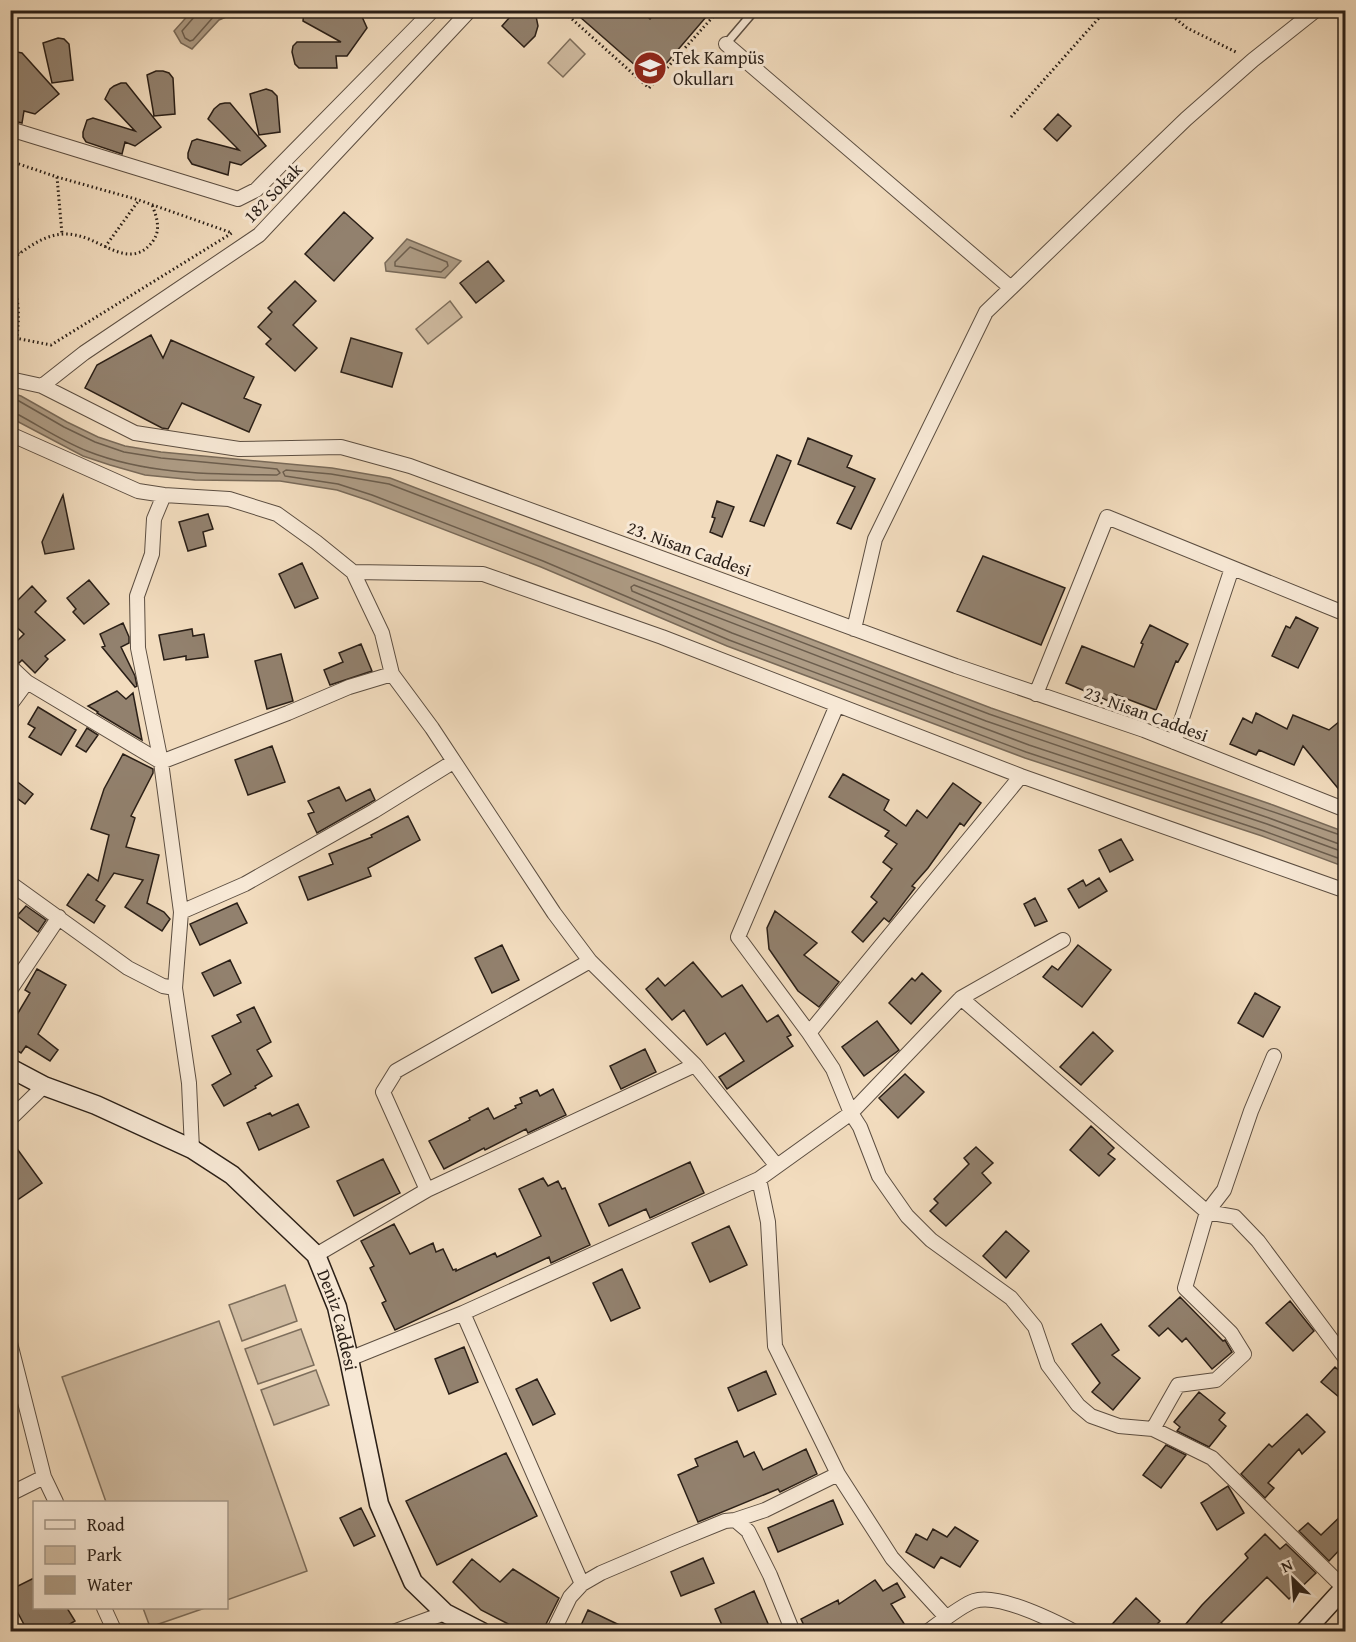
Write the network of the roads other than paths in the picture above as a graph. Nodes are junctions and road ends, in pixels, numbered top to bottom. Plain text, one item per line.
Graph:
1 (433, 10) edge
2 (470, 10) edge
3 (755, 10) edge
4 (1316, 10) edge
5 (726, 44) joint
6 (10, 129) edge
7 (1011, 288) junction
8 (10, 379) edge
9 (42, 386) junction
10 (10, 434) edge
11 (164, 495) junction
12 (1232, 568) junction
13 (353, 572) junction
14 (1346, 614) edge
15 (854, 629) junction
16 (10, 666) edge
17 (392, 674) junction
18 (27, 682) junction
19 (1036, 694) junction
20 (10, 705) edge
21 (837, 705) junction
22 (1174, 742) junction
23 (161, 762) junction
24 (453, 762) junction
25 (1021, 776) junction
26 (1346, 810) edge
27 (10, 883) edge
28 (1346, 891) edge
29 (181, 912) junction
30 (59, 917) junction
31 (1063, 940) dead end
32 (590, 961) junction
33 (175, 988) junction
34 (10, 990) edge
35 (961, 998) junction
36 (809, 1033) junction
37 (1274, 1056) dead end
38 (695, 1065) junction
39 (10, 1068) edge
40 (44, 1086) junction
41 (851, 1113) junction
42 (10, 1119) edge
43 (192, 1149) junction
44 (777, 1166) junction
45 (759, 1179) junction
46 (427, 1190) junction
47 (1207, 1212) junction
48 (316, 1255) junction
49 (464, 1313) junction
50 (10, 1342) edge
51 (349, 1359) junction
52 (1346, 1359) edge
53 (1153, 1429) junction
54 (838, 1474) junction
55 (44, 1477) junction
56 (10, 1494) edge
57 (55, 1501) edge
58 (735, 1520) junction
59 (582, 1584) junction
60 (1345, 1587) edge
61 (104, 1609) edge
62 (446, 1613) junction
63 (946, 1617) junction
64 (10, 1624) edge
65 (14, 1632) edge
66 (115, 1632) edge
67 (393, 1632) edge
68 (482, 1632) edge
69 (553, 1632) edge
70 (793, 1632) edge
71 (927, 1632) edge
72 (1075, 1632) edge
73 (1304, 1632) edge

1 - 6 street
2 - 9 street, 182 Sokak
3 - 5 lane
4 - 7 street
5 - 7 street
7 - 15 street
8 - 9 street, 23. Nisan Caddesi
9 - 15 street, 23. Nisan Caddesi
10 - 11 street
11 - 13 street
11 - 23 street
12 - 14 street
12 - 19 street
12 - 22 street
13 - 17 street
13 - 21 street
15 - 19 street, 23. Nisan Caddesi
16 - 18 street
17 - 23 street
17 - 24 street
18 - 20 street
18 - 23 street
19 - 22 street, 23. Nisan Caddesi
21 - 25 street
21 - 36 street
22 - 26 street, 23. Nisan Caddesi
23 - 29 street
24 - 29 street
24 - 32 street
25 - 28 street
25 - 36 street
27 - 30 street
29 - 33 street
30 - 33 street
30 - 34 street
31 - 35 street
32 - 38 street
32 - 46 street
33 - 43 street
35 - 41 street
35 - 47 street
36 - 41 street
37 - 47 street
38 - 44 street
38 - 46 street
39 - 40 street, Deniz Caddesi
40 - 42 street
40 - 43 street, Deniz Caddesi
41 - 44 street
41 - 53 street
43 - 48 street, Deniz Caddesi
44 - 45 street
45 - 49 street
45 - 54 street
46 - 48 street
47 - 52 street
47 - 53 street
48 - 51 street, Deniz Caddesi
49 - 51 street
49 - 59 street
50 - 55 street
51 - 62 street, Deniz Caddesi
53 - 60 street
54 - 58 street
54 - 63 street
55 - 56 street
55 - 57 street
58 - 59 street
58 - 70 street
59 - 69 street
60 - 73 street
61 - 66 street
62 - 67 street
62 - 68 street, Deniz Caddesi
63 - 71 street
63 - 72 street
64 - 65 street

